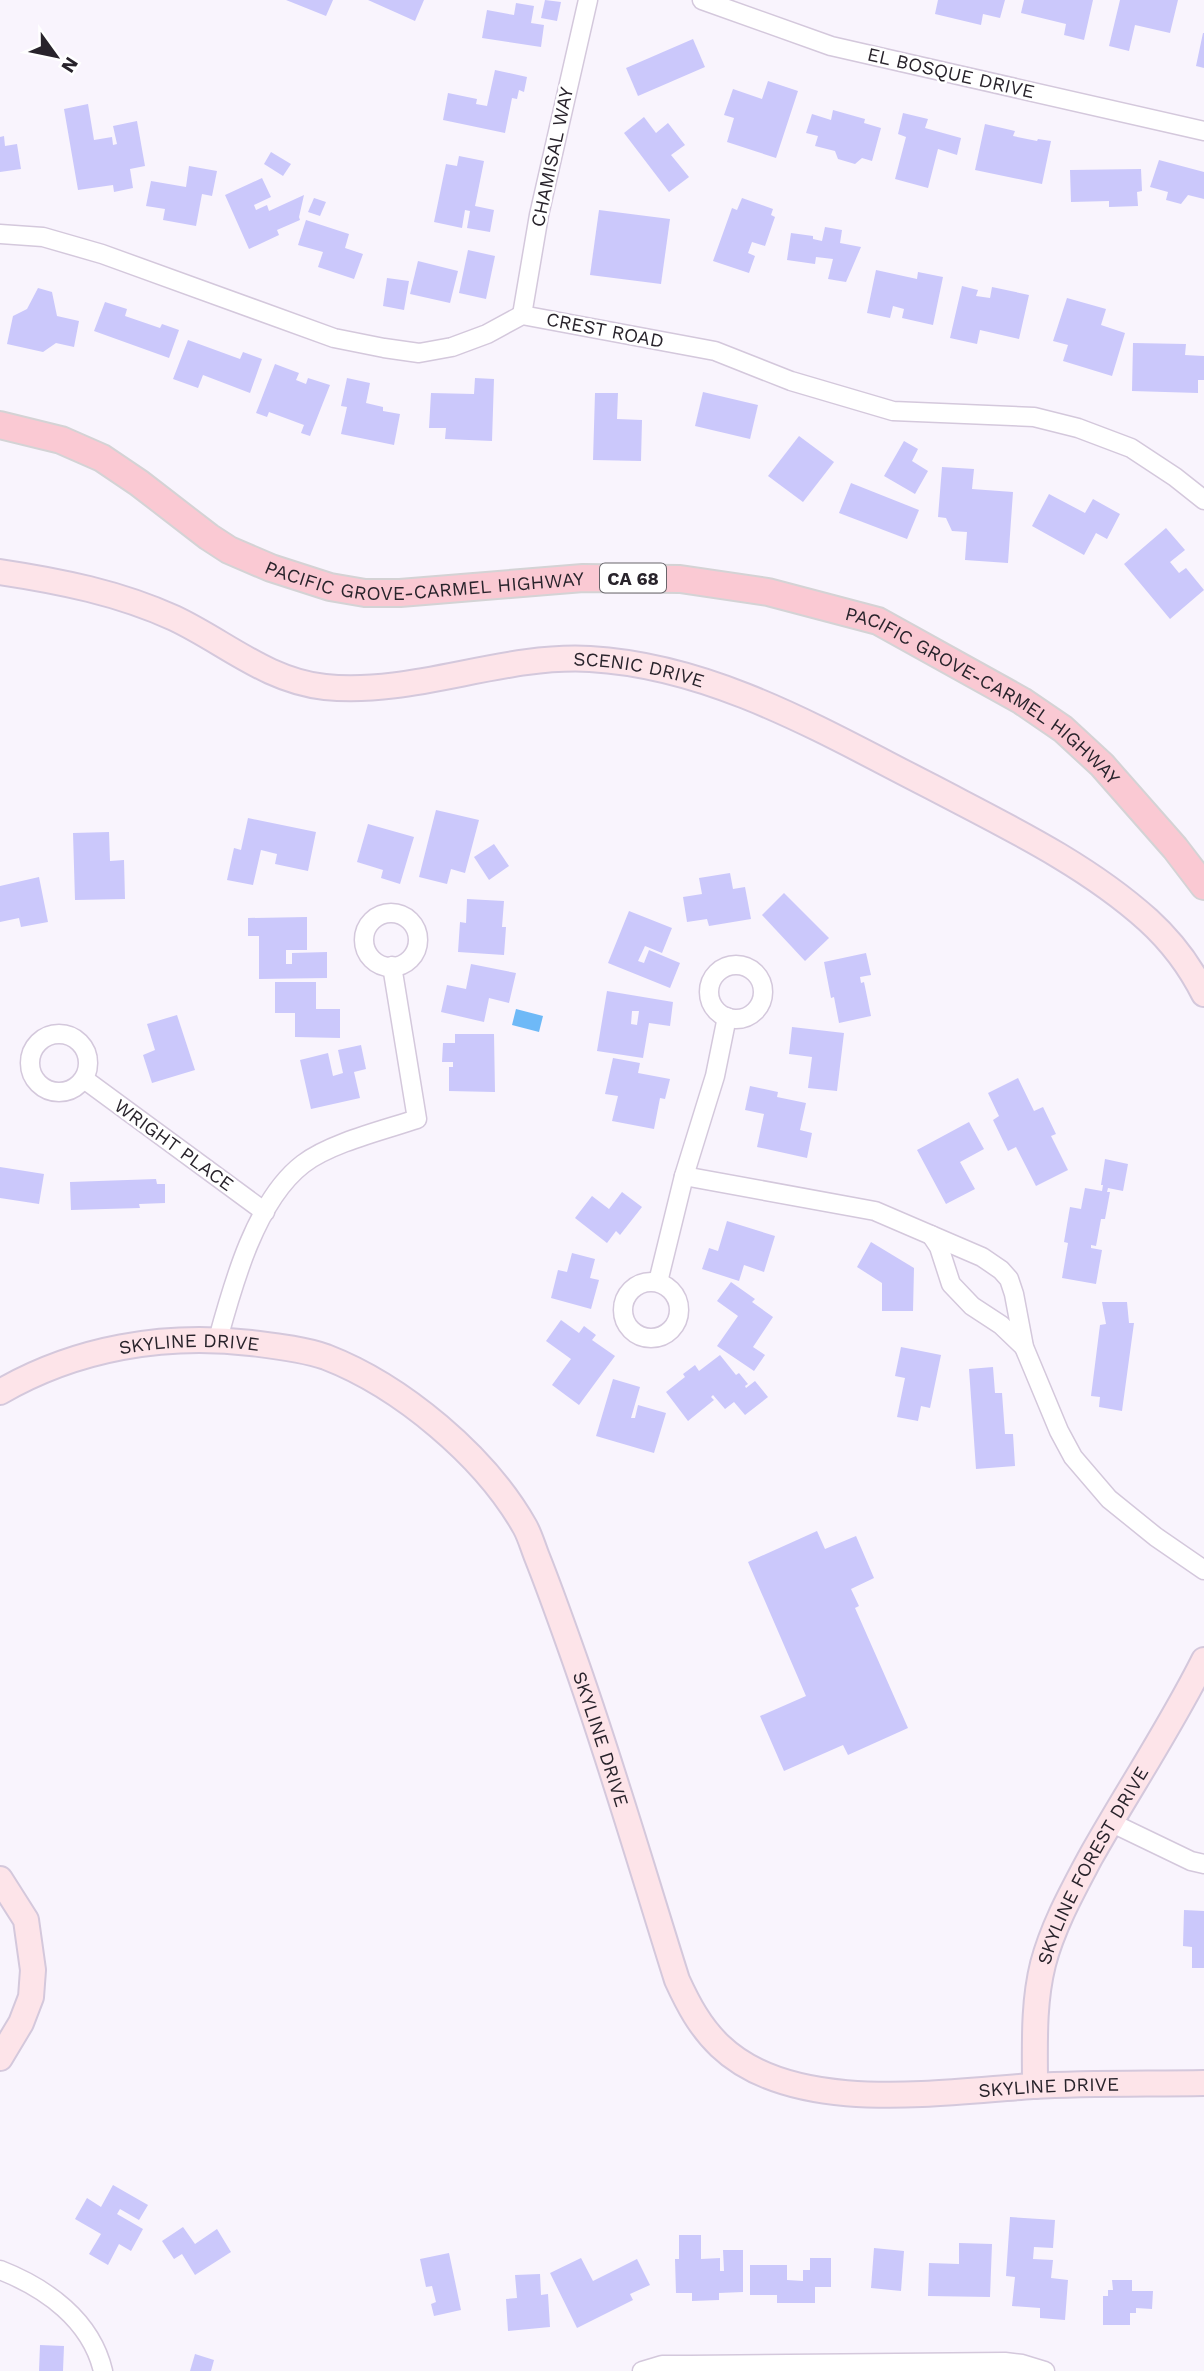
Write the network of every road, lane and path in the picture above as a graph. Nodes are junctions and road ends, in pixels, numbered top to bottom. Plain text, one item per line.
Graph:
1 (588, 0) edge
2 (702, 0) edge
3 (1204, 131) edge
4 (0, 234) edge
5 (522, 315) junction
6 (0, 425) edge
7 (1204, 500) edge
8 (0, 572) edge
9 (1204, 887) edge
10 (393, 966) dead end
11 (1204, 994) edge
12 (727, 1017) dead end
13 (83, 1079) dead end
14 (684, 1176) junction
15 (265, 1212) junction
16 (931, 1235) junction
17 (658, 1282) dead end
18 (218, 1339) junction
19 (1024, 1347) junction
20 (0, 1392) edge
21 (1204, 1570) edge
22 (1204, 1660) edge
23 (1110, 1822) junction
24 (1204, 1864) edge
25 (0, 1879) edge
26 (0, 2058) edge
27 (1204, 2083) edge
28 (1035, 2086) junction
29 (0, 2270) edge
30 (103, 2371) edge
31 (642, 2371) edge
32 (1045, 2371) edge

1 - 5 street, CHAMISAL WAY
2 - 3 street, EL BOSQUE DRIVE
4 - 5 street, CREST ROAD
5 - 7 street, CREST ROAD
6 - 9 main road, PACIFIC GROVE-CARMEL HIGHWAY / CA 68
8 - 11 street, SCENIC DRIVE
10 - 15 street
12 - 14 street
13 - 15 street, WRIGHT PLACE
14 - 16 street
14 - 17 street
15 - 18 street
16 - 19 street
16 - 19 street
18 - 20 street, SKYLINE DRIVE
18 - 28 street, SKYLINE DRIVE
19 - 21 street
22 - 23 street, SKYLINE FOREST DRIVE
23 - 24 street
23 - 28 street, SKYLINE FOREST DRIVE
25 - 26 street
27 - 28 street, SKYLINE DRIVE
29 - 30 street
31 - 32 street

